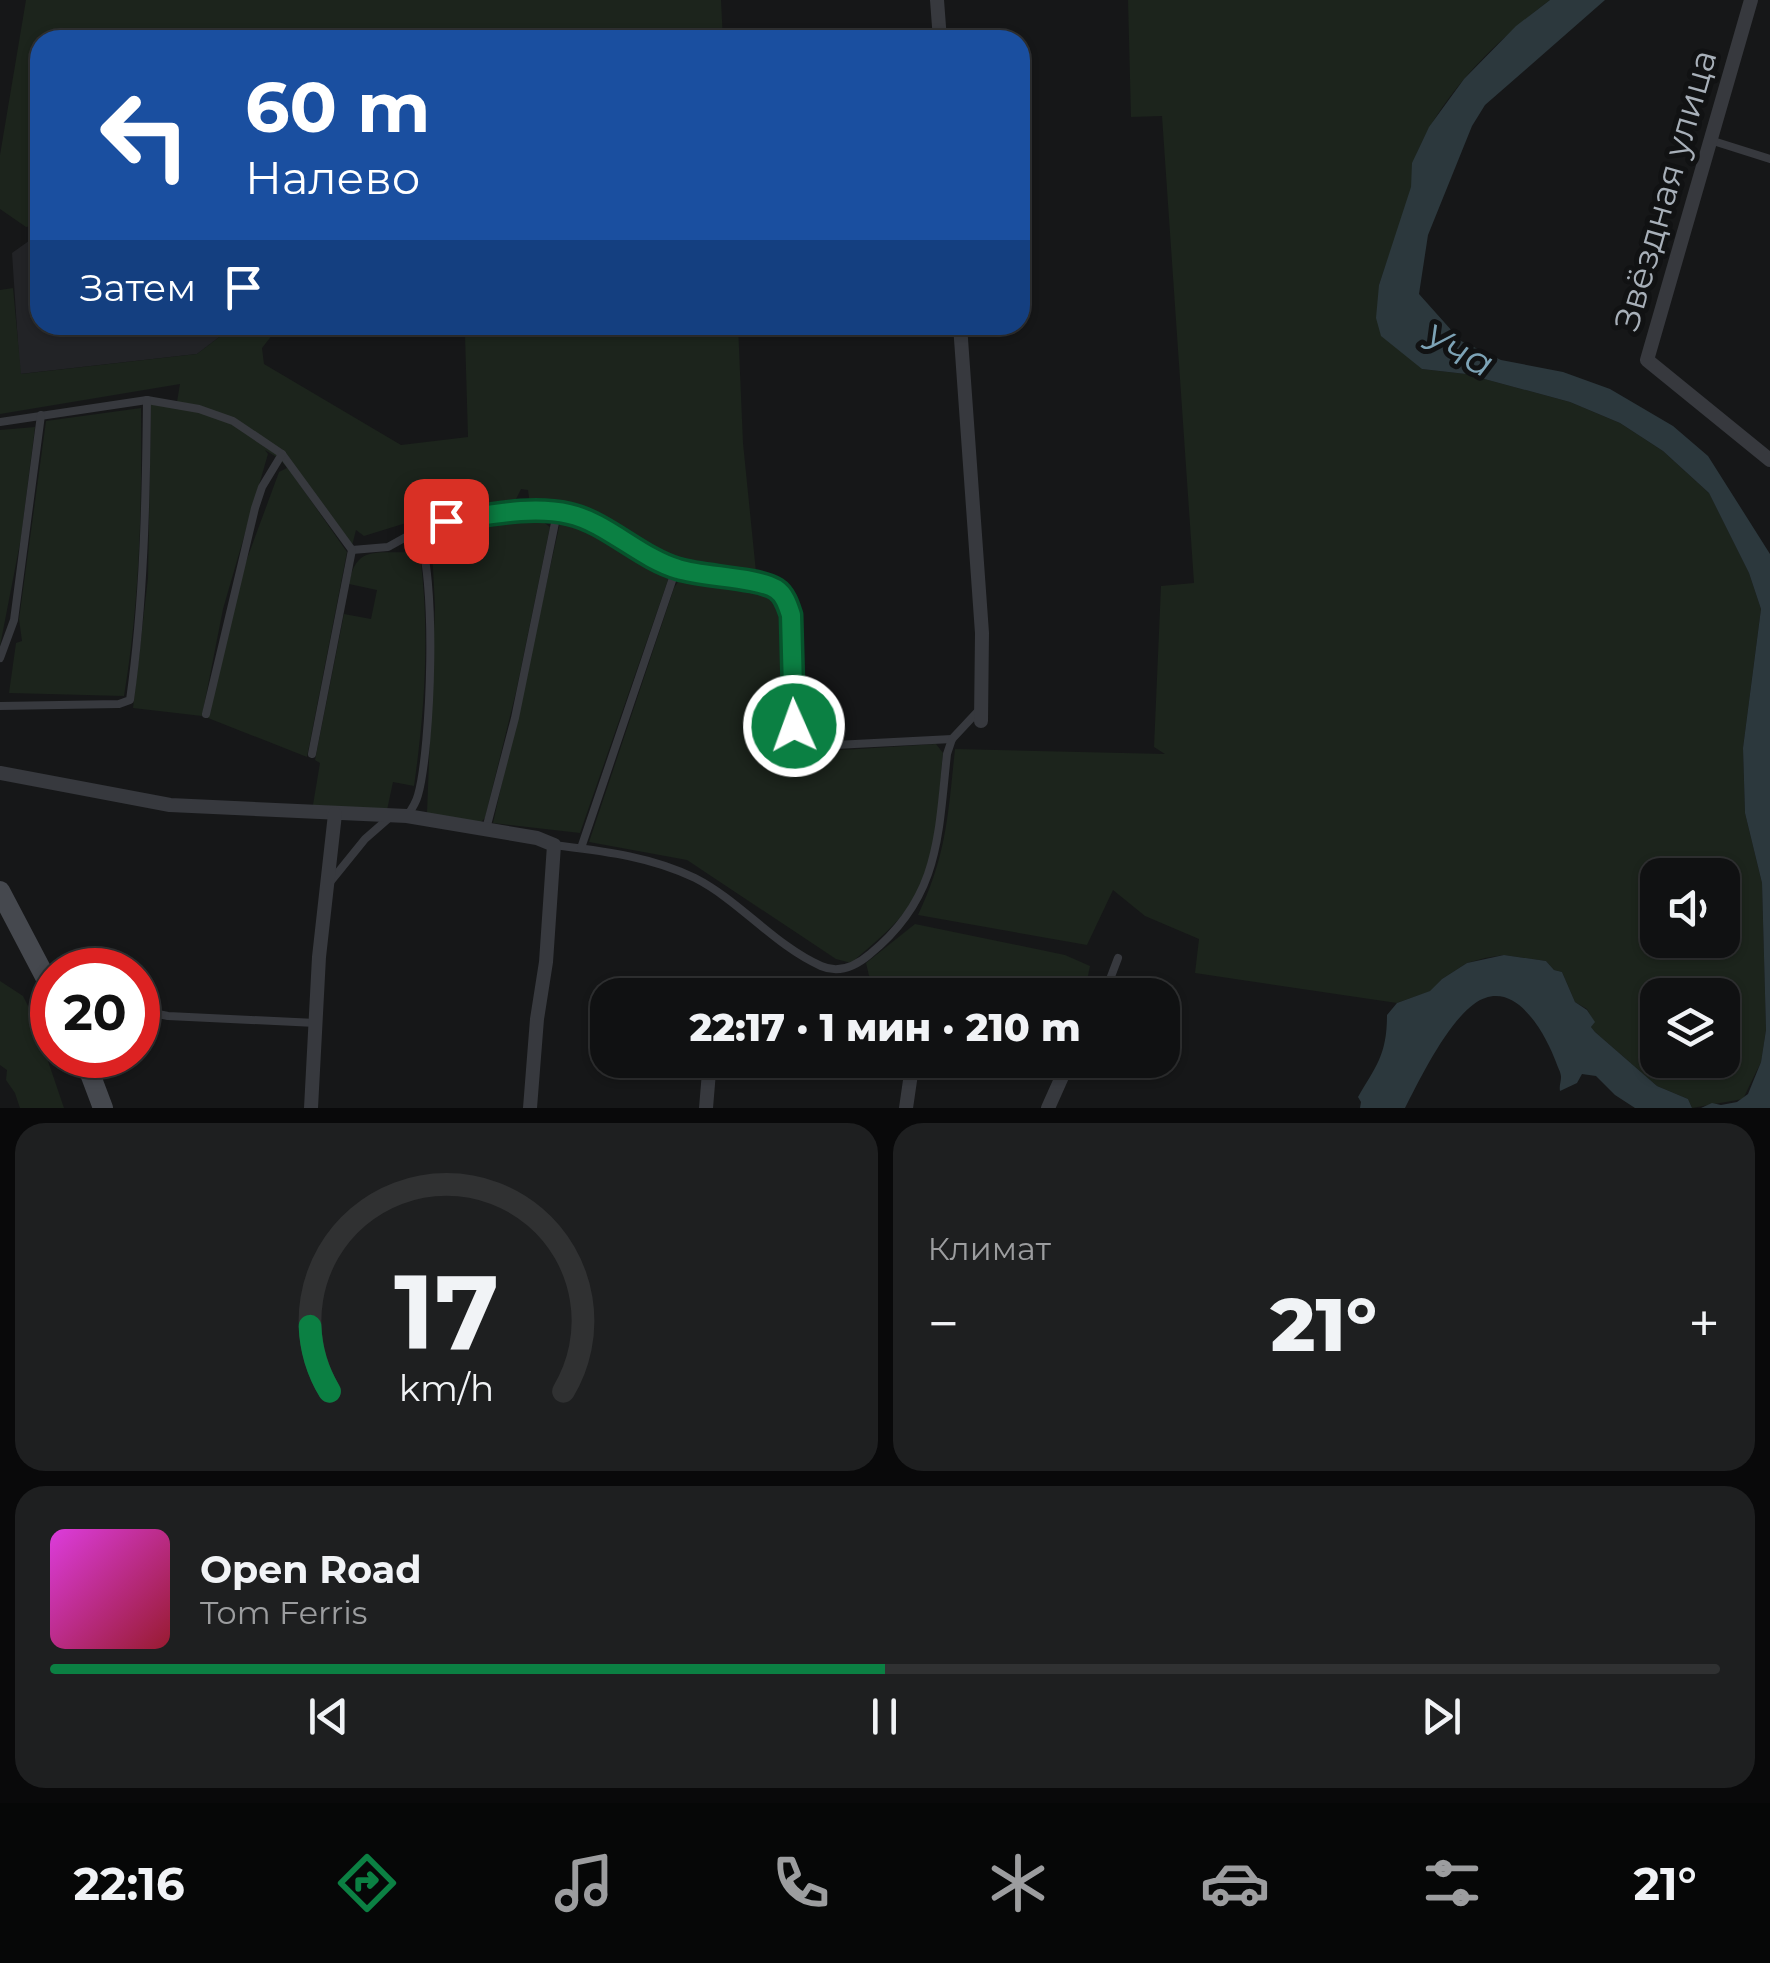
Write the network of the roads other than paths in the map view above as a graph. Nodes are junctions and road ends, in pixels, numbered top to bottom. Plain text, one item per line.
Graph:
1 (937, 0) edge
2 (1751, 0) edge
3 (939, 30) edge
4 (1710, 140) junction
5 (1770, 159) edge
6 (961, 335) edge
7 (146, 400) junction
8 (41, 415) junction
9 (0, 422) edge
10 (282, 454) junction
11 (1770, 460) edge
12 (557, 513) junction
13 (417, 531) junction
14 (352, 550) junction
15 (676, 569) junction
16 (0, 658) edge
17 (0, 706) edge
18 (206, 714) dead end
19 (981, 715) joint
20 (952, 740) junction
21 (312, 754) dead end
22 (0, 773) edge
23 (335, 814) junction
24 (400, 816) junction
25 (486, 830) junction
26 (554, 845) junction
27 (581, 848) junction
28 (329, 884) junction
29 (0, 891) edge
30 (30, 948) edge
31 (1118, 958) dead end
32 (1110, 978) edge
33 (160, 1014) edge
34 (316, 1022) junction
35 (92, 1078) edge
36 (708, 1078) edge
37 (910, 1078) edge
38 (1061, 1078) edge
39 (103, 1108) edge
40 (312, 1108) edge
41 (530, 1108) edge
42 (706, 1108) edge
43 (906, 1108) edge
44 (1048, 1108) edge

1 - 3 street
2 - 4 street, Звёздная улица
4 - 5 lane
4 - 11 street, Звёздная улица
6 - 19 street
7 - 8 lane
7 - 10 lane
7 - 17 lane
8 - 9 lane
8 - 16 lane
10 - 14 lane
10 - 18 lane
12 - 13 lane
12 - 15 lane
12 - 25 lane
13 - 14 lane
13 - 24 lane
14 - 21 lane
15 - 20 lane
15 - 27 lane
19 - 20 lane
20 - 27 lane
22 - 23 street
23 - 24 street
23 - 28 street
24 - 25 street
24 - 28 lane
25 - 26 street
26 - 27 lane
26 - 41 street
28 - 34 street
29 - 30 main road
31 - 32 lane
33 - 34 lane
34 - 40 street
35 - 39 main road
36 - 42 street
37 - 43 street
38 - 44 street

